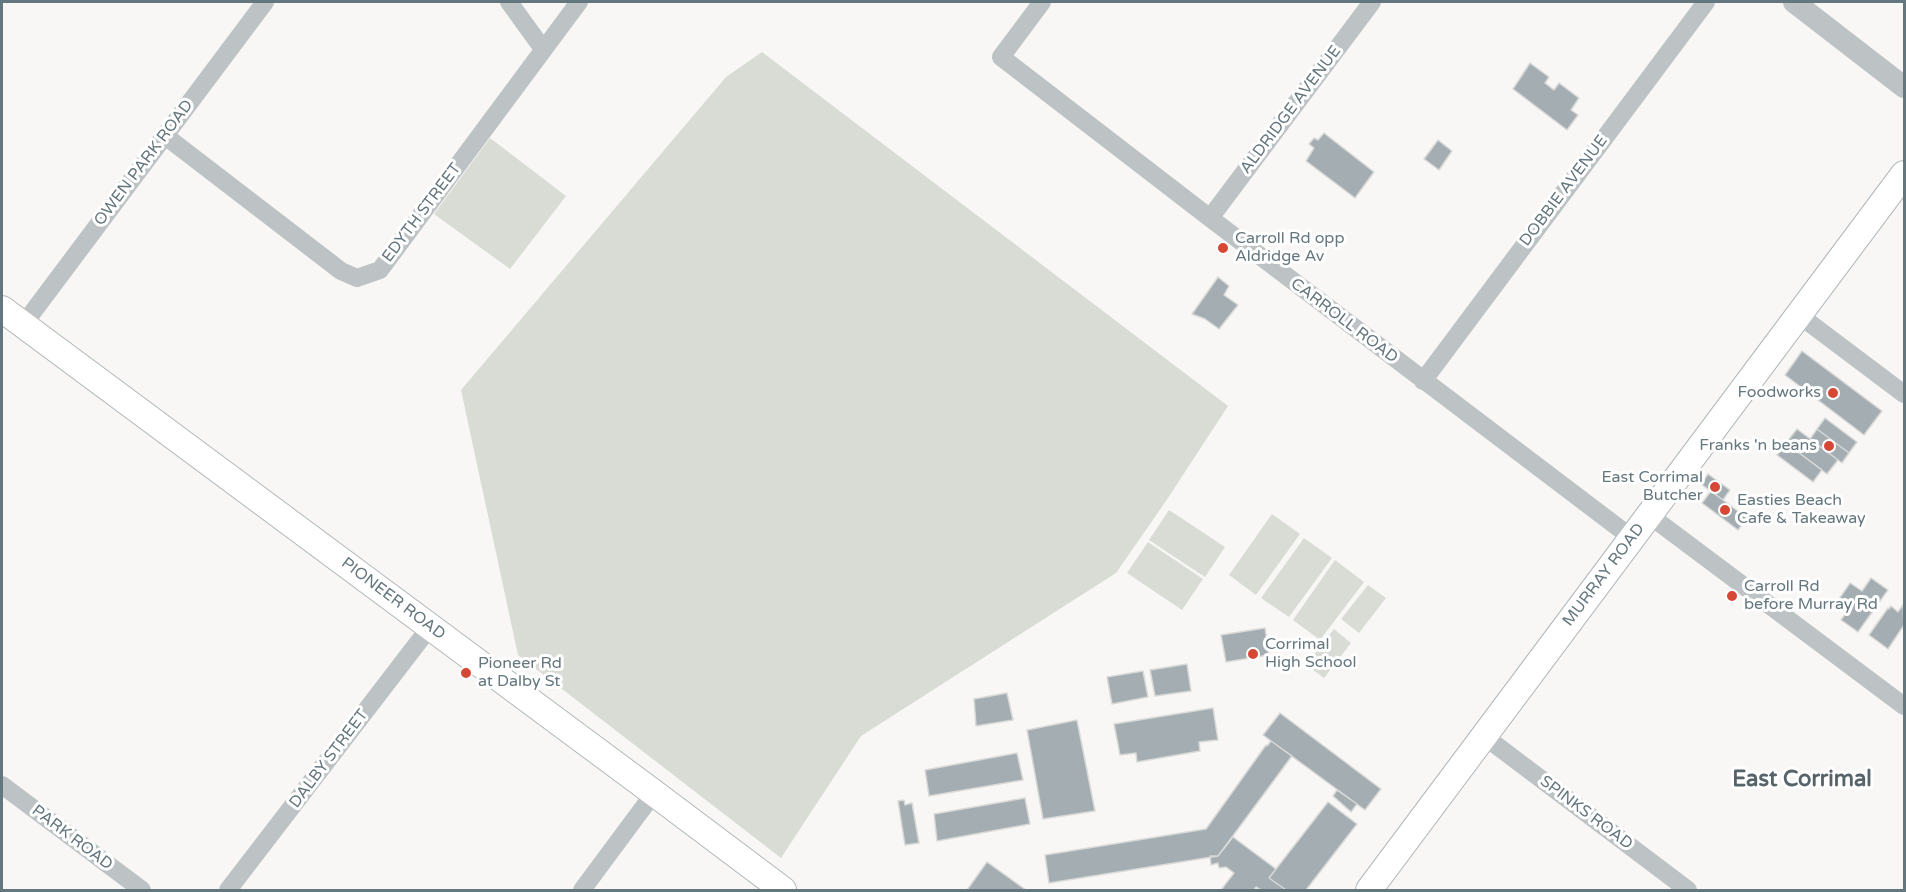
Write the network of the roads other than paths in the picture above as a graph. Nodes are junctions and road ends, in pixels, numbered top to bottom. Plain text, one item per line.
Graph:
1 (265, 2) edge
2 (509, 2) edge
3 (579, 2) edge
4 (1042, 2) edge
5 (1372, 2) edge
6 (1706, 2) edge
7 (1794, 2) edge
8 (543, 49) junction
9 (1905, 87) edge
10 (164, 135) junction
11 (1905, 174) edge
12 (1210, 218) junction
13 (2, 309) edge
14 (1799, 315) junction
15 (23, 325) junction
16 (1423, 381) junction
17 (1905, 394) edge
18 (1649, 515) junction
19 (1632, 538) junction
20 (430, 627) junction
21 (1905, 706) edge
22 (1484, 736) junction
23 (2, 785) edge
24 (654, 793) junction
25 (141, 891) edge
26 (228, 891) edge
27 (582, 891) edge
28 (783, 891) edge
29 (1369, 891) edge
30 (1688, 891) edge

1 - 10 street, OWEN PARK ROAD
2 - 8 street
3 - 8 street, EDYTH STREET
4 - 12 street, CARROLL ROAD
5 - 12 street, ALDRIDGE AVENUE
6 - 16 street, DOBBIE AVENUE
7 - 9 street
8 - 10 street, EDYTH STREET
10 - 15 street, OWEN PARK ROAD
11 - 14 main road, MURRAY ROAD
12 - 16 street, CARROLL ROAD
13 - 15 main road, PIONEER ROAD
14 - 17 street
14 - 18 main road, MURRAY ROAD
15 - 20 main road, PIONEER ROAD
16 - 19 street, CARROLL ROAD
18 - 19 main road, MURRAY ROAD
18 - 21 street
19 - 22 main road, MURRAY ROAD
20 - 24 main road, PIONEER ROAD
20 - 26 street, DALBY STREET
22 - 29 main road, MURRAY ROAD
22 - 30 street, SPINKS ROAD
23 - 25 street, PARK ROAD
24 - 27 street
24 - 28 main road, PIONEER ROAD

